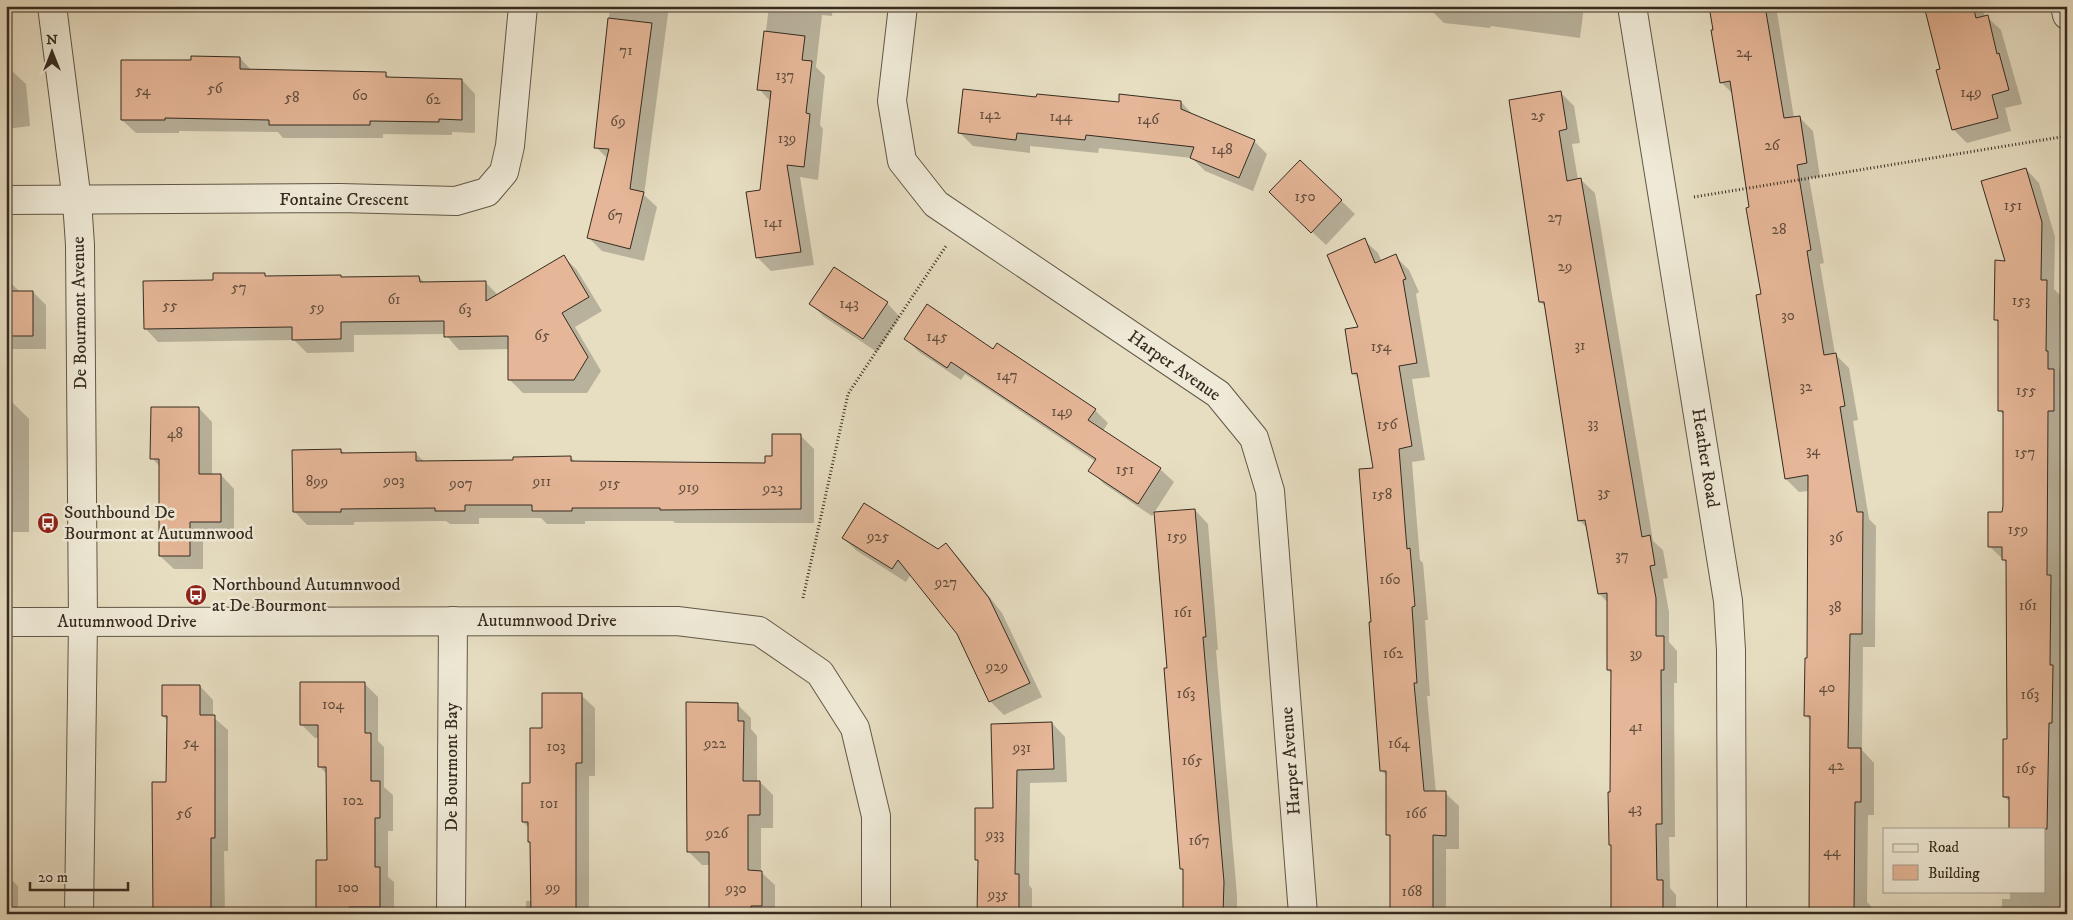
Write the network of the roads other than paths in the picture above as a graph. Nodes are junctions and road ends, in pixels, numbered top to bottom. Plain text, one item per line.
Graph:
1 (52, 6) edge
2 (523, 6) edge
3 (903, 6) edge
4 (1632, 6) edge
5 (2064, 6) edge
6 (2067, 14) edge
7 (6, 200) edge
8 (77, 201) junction
9 (453, 621) junction
10 (6, 622) edge
11 (83, 622) junction
12 (79, 914) edge
13 (451, 914) edge
14 (876, 914) edge
15 (1303, 914) edge
16 (1732, 914) edge

1 - 8 street, De Bourmont Avenue
2 - 8 street, Fontaine Crescent
3 - 15 street, Harper Avenue
4 - 16 street, Heather Road
5 - 6 street
7 - 8 street, Fontaine Crescent
8 - 11 street, De Bourmont Avenue
9 - 11 street, Autumnwood Drive
9 - 13 street, De Bourmont Bay
9 - 14 street, Autumnwood Drive
10 - 11 street, Autumnwood Drive
11 - 12 street

